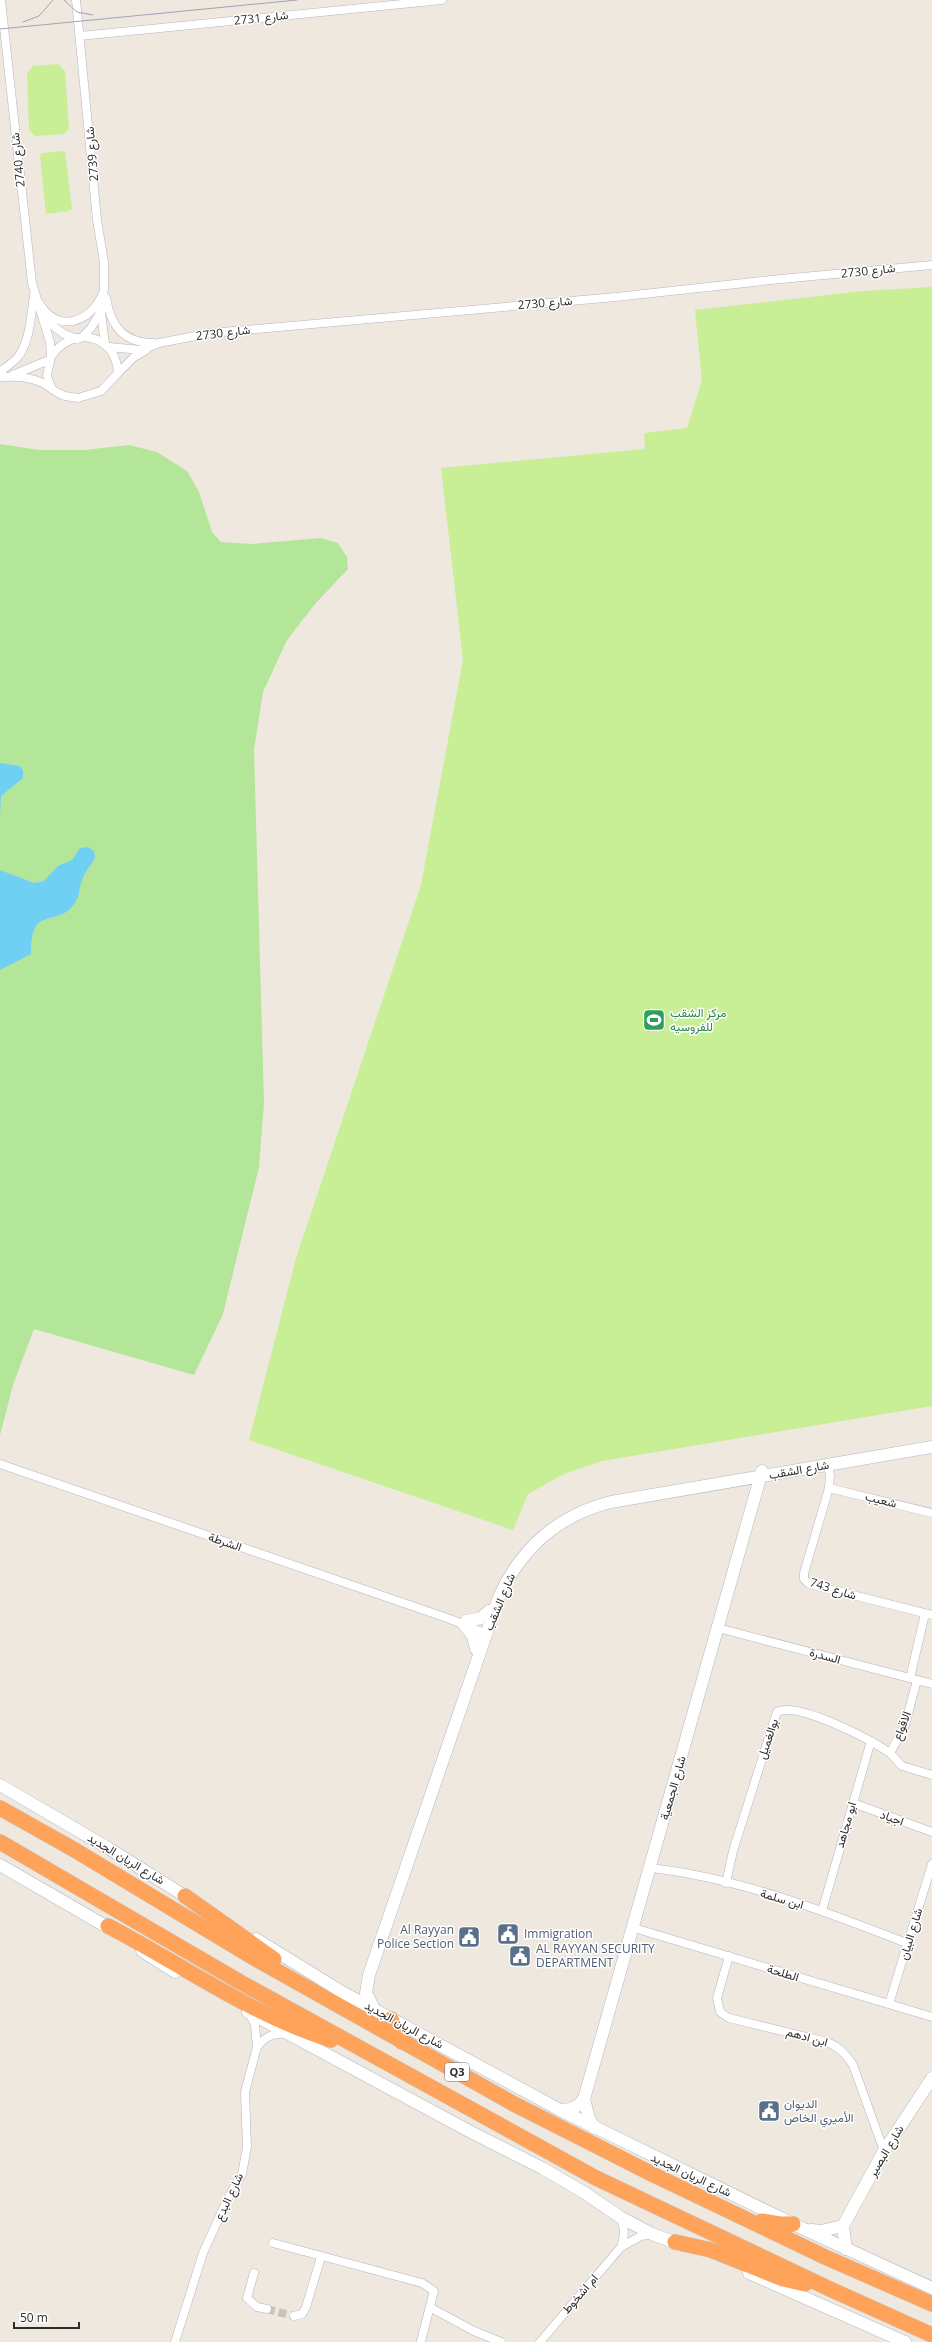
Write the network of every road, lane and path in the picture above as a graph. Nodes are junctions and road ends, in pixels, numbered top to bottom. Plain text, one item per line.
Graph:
1 (1, 0) edge
2 (76, 0) edge
3 (442, 0) edge
4 (80, 36) junction
5 (4, 73) edge
6 (932, 266) edge
7 (104, 289) junction
8 (34, 295) junction
9 (102, 309) junction
10 (43, 318) junction
11 (79, 338) junction
12 (159, 343) junction
13 (107, 345) junction
14 (50, 358) junction
15 (0, 372) edge
16 (118, 373) junction
17 (9, 376) junction
18 (0, 377) edge
19 (52, 389) junction
20 (932, 1441) edge
21 (932, 1447) edge
22 (0, 1464) edge
23 (828, 1465) junction
24 (761, 1473) junction
25 (712, 1482) junction
26 (829, 1488) junction
27 (932, 1513) edge
28 (489, 1612) junction
29 (929, 1614) edge
30 (465, 1624) junction
31 (718, 1628) junction
32 (483, 1629) junction
33 (476, 1649) junction
34 (913, 1679) junction
35 (932, 1684) edge
36 (455, 1719) junction
37 (871, 1740) junction
38 (890, 1753) junction
39 (932, 1776) edge
40 (0, 1785) edge
41 (853, 1803) junction
42 (0, 1808) edge
43 (932, 1832) edge
44 (0, 1842) edge
45 (932, 1864) edge
46 (0, 1866) edge
47 (651, 1868) junction
48 (400, 1879) junction
49 (726, 1883) junction
50 (185, 1896) junction
51 (822, 1911) junction
52 (108, 1926) junction
53 (634, 1928) junction
54 (909, 1944) junction
55 (729, 1956) junction
56 (342, 1992) junction
57 (890, 2004) junction
58 (376, 2011) junction
59 (249, 2013) junction
60 (932, 2017) edge
61 (363, 2019) junction
62 (391, 2019) junction
63 (288, 2034) junction
64 (402, 2042) junction
65 (257, 2047) junction
66 (359, 2048) junction
67 (932, 2078) edge
68 (584, 2099) junction
69 (560, 2110) junction
70 (594, 2128) junction
71 (884, 2151) junction
72 (693, 2193) junction
73 (620, 2217) junction
74 (793, 2224) junction
75 (844, 2226) junction
76 (808, 2230) junction
77 (652, 2234) junction
78 (675, 2242) junction
79 (273, 2243) dead end
80 (621, 2247) junction
81 (846, 2249) junction
82 (321, 2256) junction
83 (254, 2273) dead end
84 (932, 2288) edge
85 (832, 2290) junction
86 (932, 2304) edge
87 (431, 2308) junction
88 (267, 2309) tunnel mouth
89 (294, 2316) dead end
90 (932, 2335) edge
91 (421, 2341) dead end
92 (175, 2342) edge
93 (501, 2342) edge
94 (540, 2342) edge
95 (905, 2342) edge

1 - 5 street, شارع 2740
2 - 4 street, شارع 2739
3 - 4 street, شارع 2731
4 - 7 street, شارع 2739
5 - 8 street, شارع 2740
6 - 12 street, شارع 2730
7 - 8 street
7 - 9 street, شارع 2739
7 - 12 street
8 - 10 street, شارع 2740
8 - 15 street
9 - 11 street, شارع 2739
9 - 13 street, شارع 2739
10 - 11 street
10 - 14 street, شارع 2740
11 - 13 street
11 - 14 street
12 - 13 street, شارع 2730
12 - 16 street, شارع 2730
13 - 16 street
14 - 17 street
14 - 19 street
16 - 19 street
17 - 18 street
17 - 19 street
20 - 24 street, شارع الشقب
21 - 23 street, شارع الشقب
22 - 30 street, الشرطة
23 - 24 street, شارع الشقب
23 - 26 street, شارع 743
24 - 25 street, شارع الشقب
24 - 31 street, شارع الجمعية
25 - 28 street, شارع الشقب
25 - 36 street, شارع الشقب
26 - 27 street, شعيب
26 - 29 street, شارع 743
28 - 30 street
28 - 32 street, شارع الشقب
29 - 34 street, الاقواع
30 - 32 street, الشرطة
30 - 33 street
31 - 34 street, السدرة
31 - 47 street, شارع الجمعية
32 - 33 street, شارع الشقب
33 - 36 street, شارع الشقب
34 - 35 street, السدرة
34 - 38 street, الاقواع
36 - 48 street, شارع الشقب
37 - 38 street, بوالغميل
37 - 41 street, ابو مجاهد
37 - 49 street, بوالغميل
38 - 39 street, الاقواع
40 - 50 street, شارع الريان الجديد
41 - 43 street, اجياد
41 - 51 street, ابو مجاهد
42 - 61 highway, شارع الريان الجديد / Q3
44 - 66 highway, Q3
45 - 54 street, شارع البيان
46 - 52 street
47 - 49 street, ابن سلمة
47 - 53 street, شارع الجمعية
48 - 56 street, شارع الشقب
48 - 58 street, شارع الشقب
49 - 51 street, ابن سلمة
50 - 56 street, شارع الريان الجديد
50 - 61 highway
51 - 54 street, ابن سلمة
52 - 59 street
52 - 66 highway
53 - 55 street, الطلحة
53 - 68 street, شارع الجمعية
54 - 57 street, شارع البيان
55 - 57 street, الطلحة
55 - 71 street, ابن ادهم
56 - 58 street, شارع الريان الجديد
57 - 60 street, الطلحة
58 - 62 street, شارع الريان الجديد
59 - 63 street
59 - 65 street, شارع البدع
61 - 64 highway, شارع الريان الجديد / Q3
62 - 64 highway
62 - 69 street, شارع الريان الجديد
63 - 65 street
63 - 73 street
64 - 72 highway, شارع الريان الجديد / Q3
65 - 92 street, شارع البدع
66 - 85 highway, Q3
67 - 71 street, شارع البصير
68 - 69 street
68 - 70 street
69 - 70 street, شارع الريان الجديد
70 - 74 street, شارع الريان الجديد
71 - 75 street, شارع البصير
72 - 74 highway
72 - 86 highway, شارع الريان الجديد / Q3
73 - 77 street
73 - 80 street
74 - 76 street, شارع الريان الجديد
75 - 76 street
75 - 81 street
76 - 81 street, شارع الريان الجديد
77 - 78 street
77 - 80 street, ام اشخوط
78 - 85 highway
78 - 95 street
79 - 82 street
80 - 94 street, ام اشخوط
81 - 84 street, شارع الريان الجديد
82 - 87 street
82 - 89 street
83 - 88 street
85 - 90 highway, Q3
87 - 91 street
87 - 93 street

